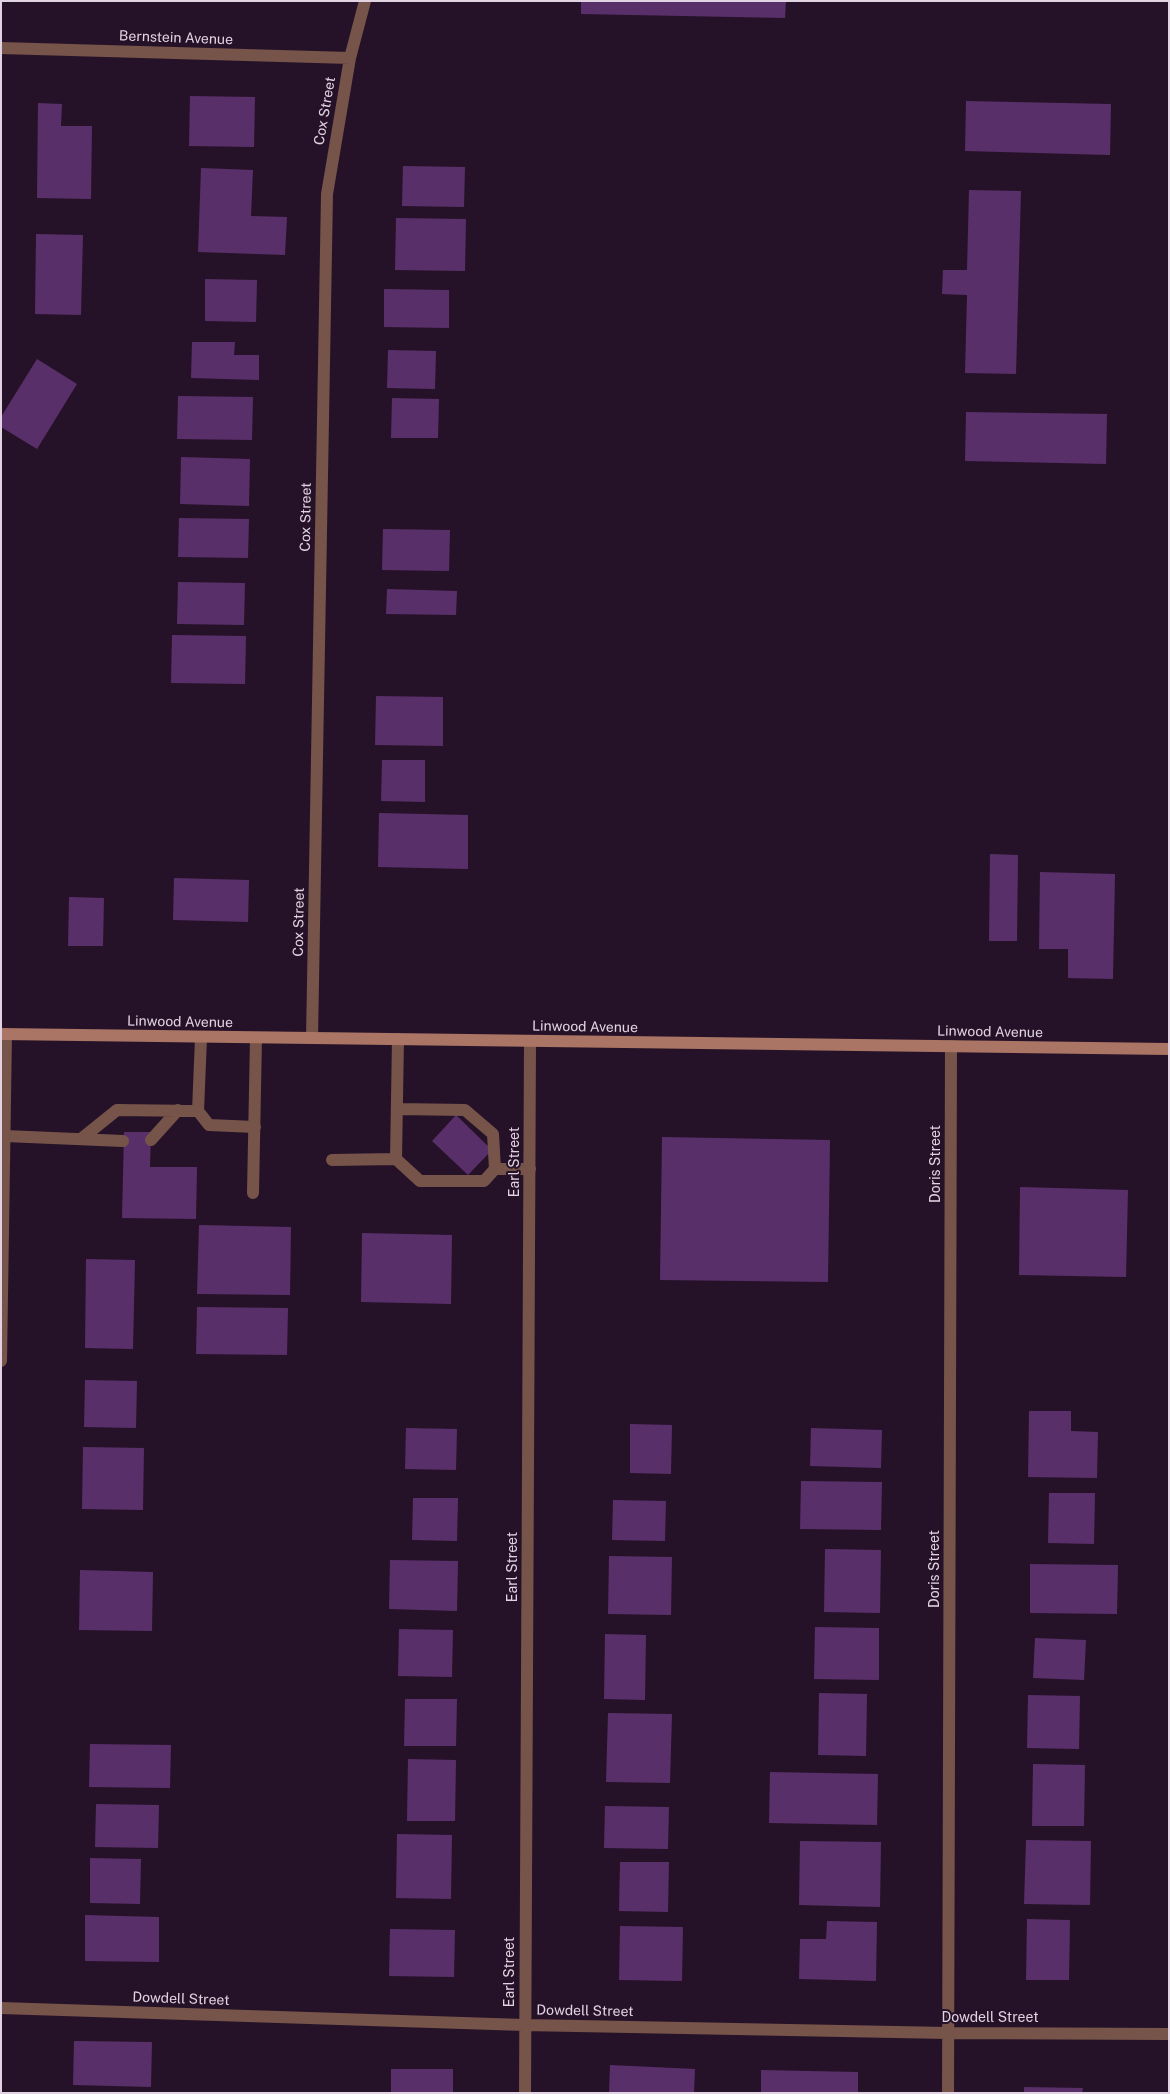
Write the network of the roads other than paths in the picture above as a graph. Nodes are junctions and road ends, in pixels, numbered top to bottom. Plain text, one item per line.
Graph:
1 (366, 1) edge
2 (1, 48) edge
3 (350, 58) junction
4 (4, 1034) edge
5 (201, 1038) junction
6 (256, 1038) junction
7 (312, 1038) junction
8 (398, 1039) junction
9 (530, 1041) junction
10 (952, 1046) junction
11 (1169, 1049) edge
12 (397, 1109) junction
13 (178, 1110) junction
14 (198, 1111) junction
15 (254, 1126) junction
16 (5, 1136) junction
17 (81, 1139) junction
18 (151, 1140) dead end
19 (123, 1141) dead end
20 (396, 1159) junction
21 (332, 1160) dead end
22 (495, 1169) junction
23 (530, 1169) junction
24 (253, 1193) dead end
25 (1, 1361) edge
26 (1, 2008) edge
27 (524, 2025) junction
28 (948, 2034) junction
29 (1169, 2034) edge
30 (524, 2093) edge
31 (948, 2093) edge

1 - 3 street, Cox Street
2 - 3 street, Bernstein Avenue
3 - 7 street, Cox Street
4 - 5 main road, Linwood Avenue
4 - 16 street
5 - 6 main road, Linwood Avenue
5 - 14 street
6 - 7 main road, Linwood Avenue
6 - 15 street
7 - 8 main road, Linwood Avenue
8 - 9 main road, Linwood Avenue
8 - 12 street
9 - 10 main road, Linwood Avenue
9 - 23 street, Earl Street
10 - 11 main road, Linwood Avenue
10 - 28 street, Doris Street
12 - 20 street
12 - 22 street
13 - 14 street
13 - 17 street
13 - 18 street
14 - 15 street
15 - 24 street
16 - 17 street
16 - 25 street
17 - 19 street
20 - 21 street
20 - 22 street
22 - 23 street
23 - 27 street, Earl Street
26 - 27 street, Dowdell Street
27 - 28 street, Dowdell Street
27 - 30 street, Earl Street
28 - 29 street, Dowdell Street
28 - 31 street, Doris Street

